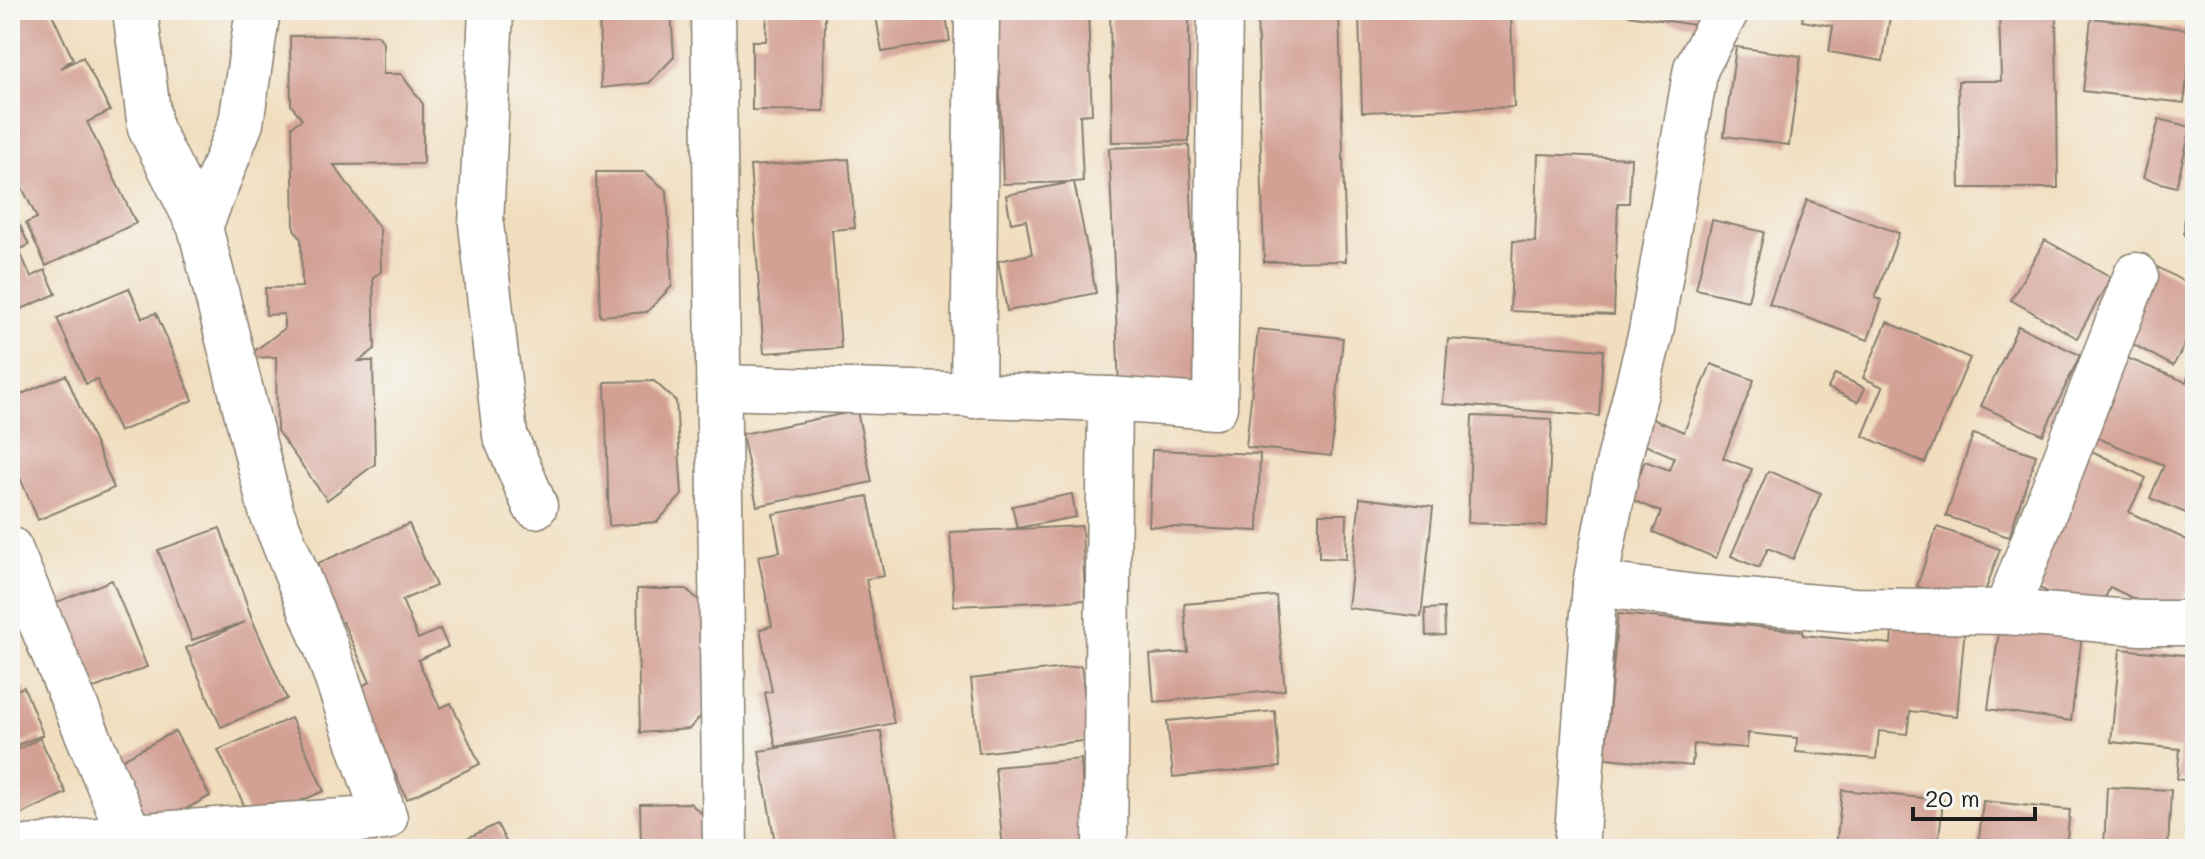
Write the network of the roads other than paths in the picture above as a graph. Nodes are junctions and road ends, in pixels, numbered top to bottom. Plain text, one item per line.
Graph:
1 (135, 10) edge
2 (258, 10) edge
3 (491, 10) edge
4 (713, 10) edge
5 (977, 10) edge
6 (1220, 10) edge
7 (1727, 10) edge
8 (200, 227) junction
9 (2136, 275) dead end
10 (720, 387) junction
11 (973, 396) junction
12 (1110, 399) junction
13 (535, 506) dead end
14 (10, 549) edge
15 (1595, 584) junction
16 (2006, 612) junction
17 (2195, 623) edge
18 (130, 836) junction
19 (18, 849) edge
20 (725, 849) edge
21 (1105, 849) edge
22 (1576, 849) edge

1 - 8 street
2 - 8 street
3 - 13 street
4 - 10 street
5 - 11 street
6 - 12 street
7 - 15 street
8 - 18 street
9 - 16 street
10 - 11 street
10 - 20 street
11 - 12 street
12 - 21 street
14 - 18 street
15 - 16 street
15 - 22 street
16 - 17 street
18 - 19 street

